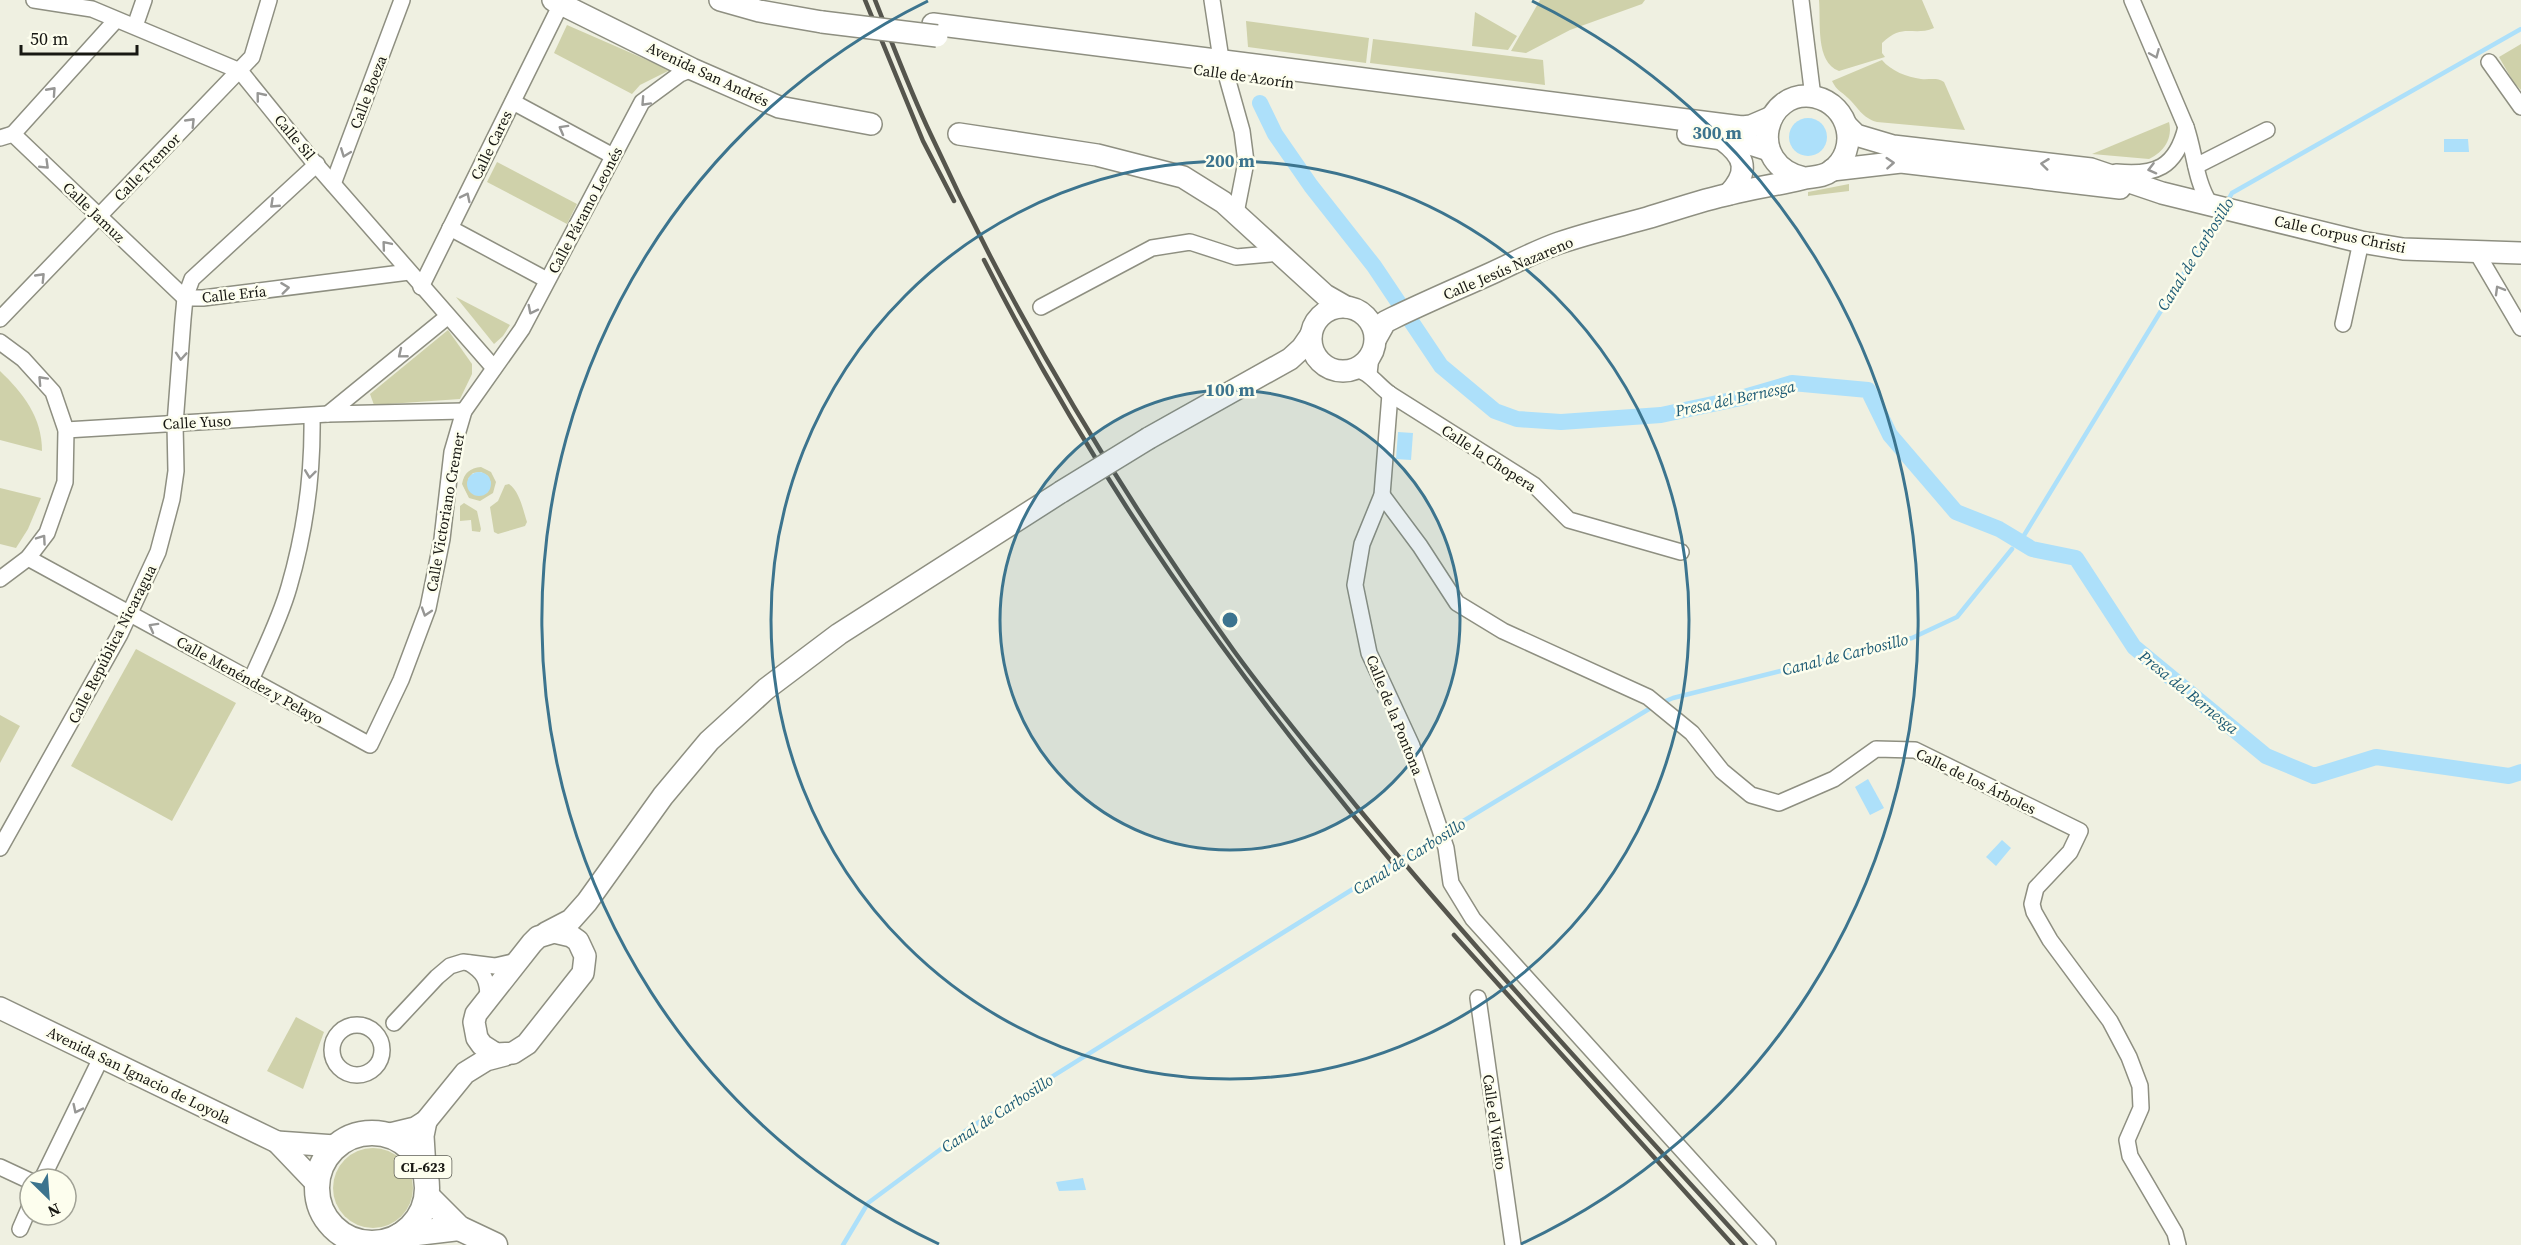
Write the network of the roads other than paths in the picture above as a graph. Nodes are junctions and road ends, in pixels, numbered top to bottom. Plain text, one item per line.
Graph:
1 (144, 0) edge
2 (269, 0) edge
3 (402, 0) edge
4 (720, 0) edge
5 (770, 0) edge
6 (1212, 0) edge
7 (1802, 0) edge
8 (2132, 0) edge
9 (43, 1) edge
10 (557, 2) edge
11 (820, 15) junction
12 (116, 20) junction
13 (135, 26) junction
14 (2489, 62) dead end
15 (1223, 67) junction
16 (692, 69) junction
17 (240, 71) junction
18 (1813, 97) junction
19 (513, 102) junction
20 (2521, 107) edge
21 (1772, 117) junction
22 (871, 124) dead end
23 (1847, 126) junction
24 (2186, 126) junction
25 (2267, 130) dead end
26 (959, 134) dead end
27 (6, 136) edge
28 (1723, 140) junction
29 (1769, 150) junction
30 (614, 156) junction
31 (317, 165) junction
32 (2196, 165) junction
33 (2091, 169) junction
34 (1832, 170) junction
35 (1804, 178) junction
36 (333, 184) junction
37 (2162, 192) junction
38 (1729, 194) junction
39 (2219, 207) junction
40 (1236, 213) junction
41 (99, 217) junction
42 (450, 228) junction
43 (2361, 242) junction
44 (1278, 250) junction
45 (2521, 252) edge
46 (2477, 253) junction
47 (408, 272) junction
48 (547, 280) junction
49 (1315, 285) junction
50 (421, 287) junction
51 (185, 298) junction
52 (1041, 307) dead end
53 (1346, 307) junction
54 (1402, 314) junction
55 (1366, 316) junction
56 (447, 317) junction
57 (0, 319) edge
58 (2343, 324) dead end
59 (1314, 328) junction
60 (2521, 328) edge
61 (0, 342) edge
62 (1290, 359) junction
63 (1367, 359) junction
64 (1326, 366) junction
65 (494, 368) junction
66 (1390, 394) junction
67 (464, 411) junction
68 (320, 415) junction
69 (175, 424) junction
70 (66, 430) junction
71 (1382, 495) junction
72 (1681, 552) dead end
73 (28, 558) junction
74 (0, 579) edge
75 (130, 614) junction
76 (251, 681) junction
77 (370, 745) joint
78 (0, 848) edge
79 (587, 902) junction
80 (546, 933) junction
81 (582, 948) junction
82 (518, 961) junction
83 (469, 963) junction
84 (488, 998) junction
85 (1478, 998) dead end
86 (0, 1008) edge
87 (474, 1030) junction
88 (378, 1038) dead end
89 (505, 1055) junction
90 (102, 1056) junction
91 (465, 1073) junction
92 (426, 1121) junction
93 (386, 1135) junction
94 (277, 1142) junction
95 (334, 1146) junction
96 (0, 1167) edge
97 (48, 1167) edge
98 (424, 1169) junction
99 (18, 1175) edge
100 (318, 1185) junction
101 (427, 1196) junction
102 (459, 1228) junction
103 (329, 1234) edge
104 (400, 1235) junction
105 (374, 1244) edge
106 (495, 1245) edge
107 (1513, 1245) edge
108 (1768, 1245) edge
109 (2178, 1245) edge

1 - 13 street
2 - 17 street, Calle Tremor
3 -> 36 street, Calle Boeza
4 - 11 main road, Calle de Azorín
5 - 11 main road, Calle de Azorín
6 - 15 street
7 - 18 street
8 -> 24 street
9 - 12 street, Calle Sil
10 - 16 main road, Avenida San Andrés
10 - 19 street, Calle Cares
11 - 15 main road, Calle de Azorín, bridge
12 - 13 street, Calle Sil
27 -> 12 street
13 - 17 street, Calle Sil
14 - 20 street
15 - 21 main road, Calle de Azorín
15 - 28 main road, Calle de Azorín
15 - 40 street
16 - 22 main road, Avenida San Andrés
16 -> 30 street, Calle Páramo Leonés
31 -> 17 street, Calle Sil
41 -> 17 street, Calle Tremor
18 - 21 main road
18 - 23 main road
30 -> 19 street
42 -> 19 street, Calle Cares
21 - 29 main road
33 -> 23 main road, Calle Corpus Christi
23 - 34 main road
24 - 32 street
24 -> 33 street
25 - 32 street
26 - 40 main road
27 -> 41 street, Calle Jamuz
28 - 29 main road, Calle de Azorín
28 - 38 main road
29 - 35 main road
29 - 38 main road, Calle Jesús Nazareno
30 - 48 street, Calle Páramo Leonés
31 - 36 street, Calle Sil
31 -> 51 street
32 - 39 street
33 - 37 main road, Calle Corpus Christi
34 - 35 main road
34 -> 37 main road, Calle Corpus Christi
35 - 38 main road, Calle Jesús Nazareno
47 -> 36 street, Calle Sil
37 - 39 main road, Calle Corpus Christi
38 - 54 main road, Calle Jesús Nazareno
39 - 43 main road, Calle Corpus Christi
40 - 44 main road
41 - 51 street, Calle Jamuz
57 -> 41 street, Calle Tremor
42 - 48 street
42 - 50 street, Calle Cares
43 - 46 main road, Calle Corpus Christi
43 - 58 street
44 - 49 main road
44 - 52 street
45 - 46 main road, Calle Corpus Christi
60 -> 46 street
47 - 50 street, Calle Sil
51 -> 47 street, Calle Ería
48 -> 65 street, Calle Páramo Leonés
49 - 53 main road
49 - 59 main road
50 - 56 street, Calle Sil
51 -> 69 street, Calle Ería
53 - 55 main road
53 - 59 main road
54 - 55 main road, Calle Jesús Nazareno
54 - 63 main road, Calle Jesús Nazareno
55 - 63 main road
56 - 65 street, Calle Sil
56 -> 68 street
59 - 62 main road
59 - 64 main road
70 -> 61 street
62 - 64 main road
62 - 79 main road, bridge
63 - 64 main road
63 - 66 street, Calle la Chopera
65 - 67 street, Calle Páramo Leonés
66 - 71 street, Calle de la Pontona
66 - 72 street, Calle la Chopera
67 - 68 street, Calle Yuso
67 -> 77 street, Calle Victoriano Cremer
68 - 69 street, Calle Yuso
68 -> 76 street
69 - 70 street, Calle Yuso
69 - 75 street, Calle República Nicaragua
73 -> 70 street
71 - 108 street, Calle de la Pontona
71 - 109 street, Calle de los Árboles
73 - 74 street
73 - 75 street, Calle Menéndez y Pelayo
76 -> 75 street, Calle Menéndez y Pelayo
75 - 78 street, Calle República Nicaragua
76 - 77 street, Calle Menéndez y Pelayo
79 - 80 main road
79 - 81 main road
80 - 81 main road
80 - 82 main road
81 - 89 main road
82 - 83 street
82 - 84 main road
83 - 84 street
83 - 88 street
84 - 87 main road
85 - 107 street, Calle el Viento
86 - 90 main road, Avenida San Ignacio de Loyola
87 - 89 main road
87 - 91 main road
89 - 91 main road
90 - 94 main road, Avenida San Ignacio de Loyola
90 -> 97 street
91 - 92 main road
92 - 93 main road
92 - 98 main road
93 - 95 main road
93 - 98 main road, CL-623
94 - 95 main road
94 - 100 main road
95 - 100 main road
96 - 99 street
98 - 101 main road, CL-623
100 - 103 main road
101 - 102 main road, CL-623
101 - 104 main road, CL-623
102 - 104 main road
102 - 106 main road, CL-623
103 - 105 main road
104 - 105 main road

